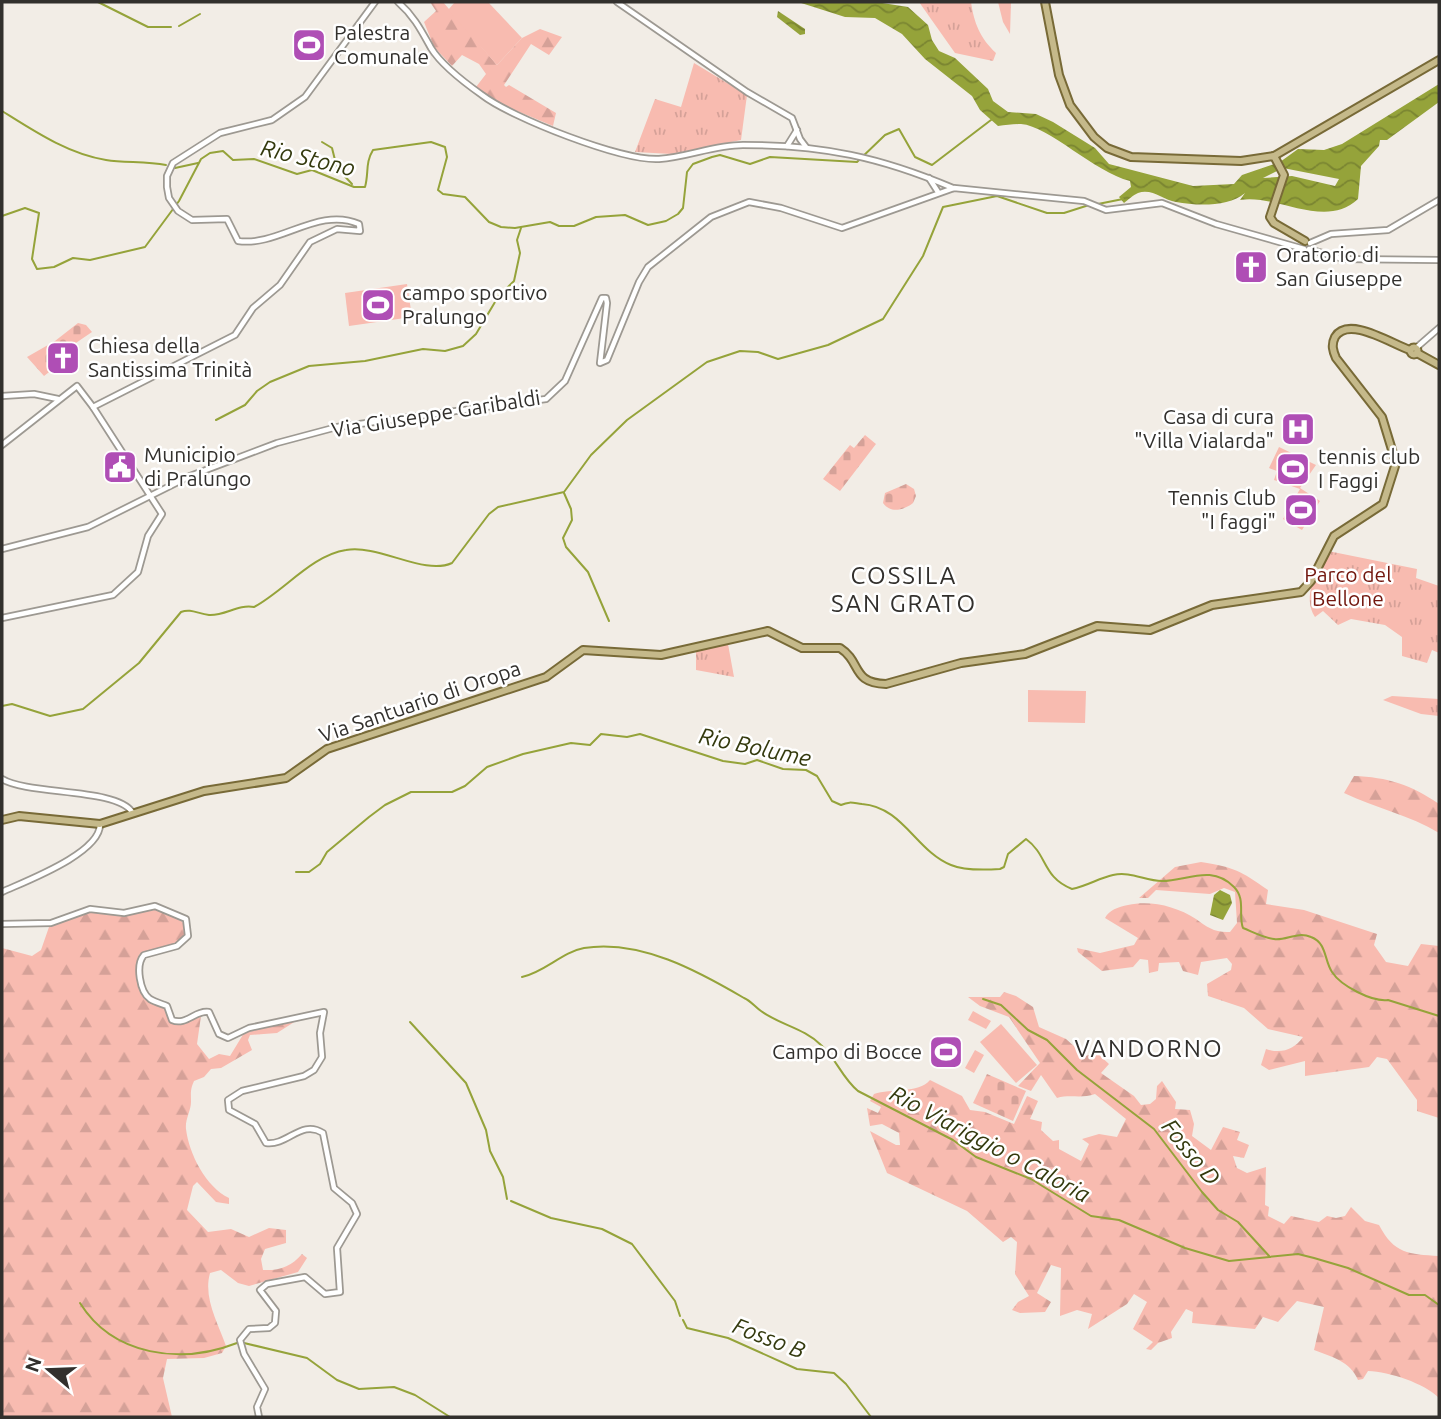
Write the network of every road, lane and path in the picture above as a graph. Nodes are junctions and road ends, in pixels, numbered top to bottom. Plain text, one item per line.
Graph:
1 (375, 2) edge
2 (398, 2) edge
3 (617, 2) edge
4 (1045, 2) edge
5 (1439, 60) edge
6 (797, 139) junction
7 (785, 147) junction
8 (796, 148) junction
9 (810, 148) junction
10 (1275, 158) junction
11 (935, 184) junction
12 (954, 188) junction
13 (938, 192) junction
14 (928, 196) junction
15 (1439, 200) edge
16 (1306, 245) junction
17 (1437, 260) edge
18 (1439, 328) edge
19 (1415, 350) junction
20 (1439, 365) edge
21 (2, 396) edge
22 (59, 399) junction
23 (93, 407) junction
24 (2, 445) edge
25 (152, 496) junction
26 (2, 549) edge
27 (2, 618) edge
28 (2, 779) edge
29 (132, 812) junction
30 (2, 820) edge
31 (100, 824) junction
32 (2, 892) edge
33 (2, 924) edge
34 (259, 1417) edge

1 - 23 street
2 - 7 street
3 - 6 street
4 - 10 main road
5 - 10 main road
6 - 7 street
6 - 8 street
6 - 9 street
7 - 8 street
8 - 9 street
9 - 11 street
10 - 16 main road
11 - 12 street
11 - 13 street
11 - 14 street
12 - 13 street, Via Giuseppe Garibaldi
12 - 16 street
13 - 14 street, Via Giuseppe Garibaldi
14 - 25 street, Via Giuseppe Garibaldi
15 - 16 street
16 - 17 street
18 - 19 street
19 - 20 main road
19 - 29 main road, Via Santuario di Oropa
21 - 22 street
22 - 23 street
22 - 24 street
23 - 25 street
25 - 26 street
25 - 27 street
28 - 29 street
29 - 31 main road, Via Santuario di Oropa
30 - 31 main road, Via Santuario di Oropa
31 - 32 street
33 - 34 street

